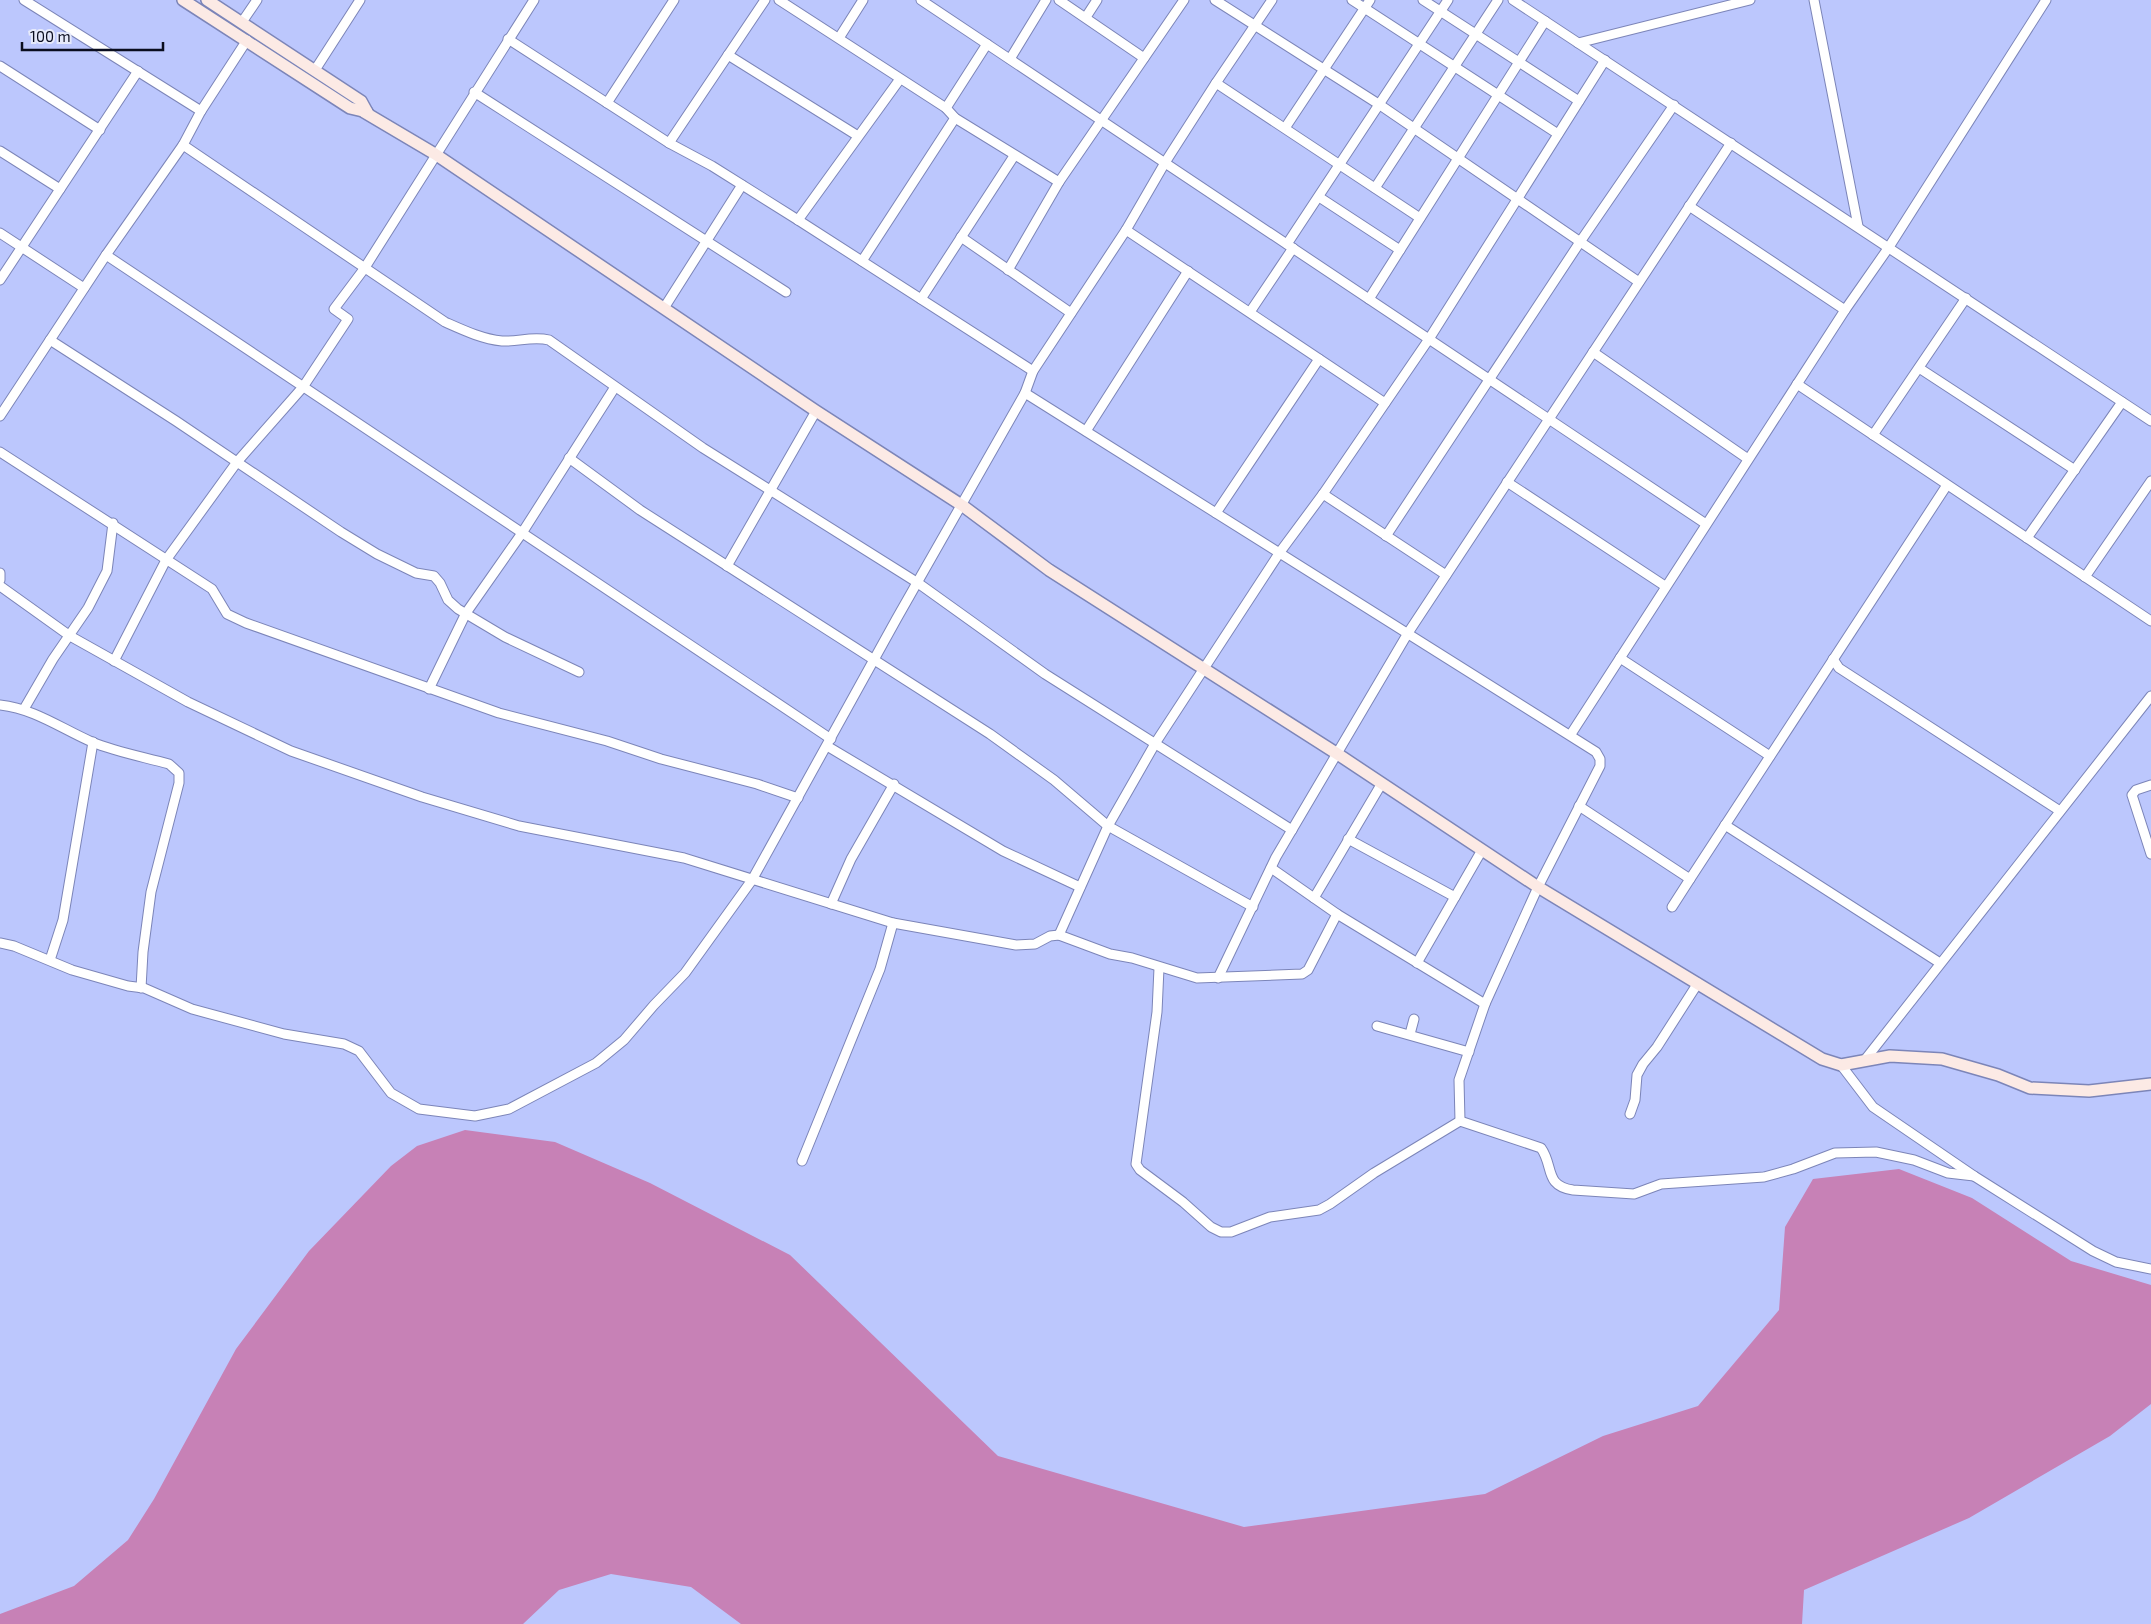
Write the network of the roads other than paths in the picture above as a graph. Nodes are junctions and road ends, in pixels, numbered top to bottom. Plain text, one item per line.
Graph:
1 (24, 0) edge
2 (182, 0) edge
3 (207, 0) edge
4 (257, 0) edge
5 (360, 0) edge
6 (534, 0) edge
7 (674, 0) edge
8 (765, 0) edge
9 (779, 0) edge
10 (863, 0) edge
11 (921, 0) edge
12 (1046, 0) edge
13 (1059, 0) edge
14 (1097, 0) edge
15 (1184, 0) edge
16 (1215, 0) edge
17 (1272, 0) edge
18 (1352, 0) edge
19 (1423, 0) edge
20 (1448, 0) edge
21 (1498, 0) edge
22 (1513, 0) edge
23 (1750, 0) edge
24 (1814, 0) edge
25 (2046, 0) edge
26 (1368, 4) edge
27 (1441, 12) junction
28 (1086, 17) junction
29 (1546, 21) junction
30 (242, 22) junction
31 (1255, 25) junction
32 (1476, 35) junction
33 (839, 38) junction
34 (508, 39) junction
35 (247, 40) junction
36 (1578, 43) junction
37 (987, 44) junction
38 (1420, 44) junction
39 (728, 55) junction
40 (1144, 58) junction
41 (1010, 59) junction
42 (1605, 60) junction
43 (1520, 62) junction
44 (0, 66) edge
45 (1456, 67) junction
46 (315, 70) junction
47 (1324, 70) junction
48 (138, 71) junction
49 (900, 79) junction
50 (1216, 83) junction
51 (474, 92) junction
52 (1498, 95) junction
53 (1579, 101) junction
54 (607, 103) junction
55 (1380, 105) junction
56 (1674, 105) junction
57 (946, 108) junction
58 (201, 110) junction
59 (364, 112) junction
60 (955, 118) junction
61 (1102, 122) junction
62 (1285, 128) junction
63 (1414, 129) junction
64 (100, 130) junction
65 (1558, 134) junction
66 (858, 136) junction
67 (669, 143) junction
68 (1731, 143) junction
69 (183, 145) junction
70 (0, 150) edge
71 (435, 154) junction
72 (1014, 156) junction
73 (1458, 159) junction
74 (1166, 161) junction
75 (1340, 164) junction
76 (1059, 182) junction
77 (742, 185) junction
78 (1375, 188) junction
79 (60, 190) junction
80 (1319, 197) junction
81 (1517, 200) junction
82 (1689, 206) junction
83 (1420, 218) junction
84 (798, 220) junction
85 (1858, 226) junction
86 (1126, 230) junction
87 (0, 233) edge
88 (961, 237) junction
89 (706, 242) junction
90 (1580, 242) junction
91 (22, 246) junction
92 (1290, 246) junction
93 (1889, 247) junction
94 (1400, 250) junction
95 (106, 255) junction
96 (862, 261) junction
97 (364, 269) junction
98 (1008, 270) junction
99 (1188, 271) junction
100 (0, 280) edge
101 (1639, 282) junction
102 (84, 288) junction
103 (786, 292) dead end
104 (1966, 298) junction
105 (921, 299) junction
106 (1369, 299) junction
107 (664, 308) junction
108 (1845, 310) junction
109 (1250, 312) junction
110 (1071, 313) junction
111 (50, 340) junction
112 (1428, 340) junction
113 (1593, 352) junction
114 (1319, 359) junction
115 (1919, 368) junction
116 (1033, 371) junction
117 (1490, 379) junction
118 (1797, 384) junction
119 (303, 387) junction
120 (615, 387) junction
121 (1025, 393) junction
122 (2122, 402) junction
123 (1385, 403) junction
124 (816, 411) junction
125 (0, 416) edge
126 (1549, 419) junction
127 (2151, 421) edge
128 (1086, 432) junction
129 (1873, 435) junction
130 (0, 452) edge
131 (569, 458) junction
132 (1748, 459) junction
133 (237, 462) junction
134 (2075, 470) junction
135 (2151, 481) edge
136 (1508, 482) junction
137 (1947, 485) junction
138 (770, 491) junction
139 (1323, 494) junction
140 (963, 506) junction
141 (1216, 513) junction
142 (113, 523) junction
143 (1706, 524) junction
144 (522, 532) junction
145 (1386, 536) junction
146 (2027, 538) junction
147 (1280, 552) junction
148 (166, 560) junction
149 (728, 566) junction
150 (0, 573) edge
151 (1446, 575) junction
152 (2085, 577) junction
153 (0, 580) edge
154 (918, 583) junction
155 (0, 586) edge
156 (1665, 586) junction
157 (466, 614) junction
158 (2151, 621) edge
159 (1408, 633) junction
160 (70, 636) junction
161 (1620, 658) junction
162 (875, 659) junction
163 (1833, 659) junction
164 (114, 660) junction
165 (1204, 671) junction
166 (579, 672) dead end
167 (429, 689) junction
168 (2151, 696) edge
169 (0, 705) edge
170 (24, 709) junction
171 (1571, 734) junction
172 (93, 742) junction
173 (829, 742) junction
174 (1156, 742) junction
175 (1336, 753) junction
176 (1770, 756) junction
177 (1382, 783) junction
178 (894, 784) junction
179 (2151, 785) edge
180 (798, 798) junction
181 (1579, 806) junction
182 (2060, 811) junction
183 (1725, 825) junction
184 (1108, 826) junction
185 (1292, 830) junction
186 (1348, 839) junction
187 (1482, 850) junction
188 (2151, 854) edge
189 (1271, 868) junction
190 (1690, 879) junction
191 (752, 880) junction
192 (1080, 887) junction
193 (1538, 887) junction
194 (1455, 897) junction
195 (1314, 898) junction
196 (831, 904) junction
197 (1252, 907) junction
198 (1672, 907) dead end
199 (1337, 914) junction
200 (893, 923) junction
201 (1059, 935) junction
202 (0, 943) edge
203 (50, 960) junction
204 (1417, 962) junction
205 (1940, 963) junction
206 (1159, 968) junction
207 (1218, 978) junction
208 (1698, 983) junction
209 (141, 988) junction
210 (1485, 1004) junction
211 (1414, 1019) dead end
212 (1377, 1026) dead end
213 (1410, 1034) junction
214 (1469, 1052) junction
215 (1864, 1061) junction
216 (1840, 1065) junction
217 (2151, 1084) edge
218 (1630, 1114) dead end
219 (1460, 1121) junction
220 (802, 1162) dead end
221 (1974, 1176) junction
222 (2151, 1269) edge

1 - 48 street
2 - 35 street
3 - 30 street
4 - 30 street
5 - 46 street
6 - 34 street
7 - 54 street
8 - 39 street
9 - 33 street
10 - 33 street
11 - 37 street
12 - 41 street
13 - 28 street
14 - 28 street
15 - 40 street
16 - 31 street
17 - 31 street
18 - 26 street
19 - 27 street
20 - 27 street
21 - 32 street
22 - 29 street
23 - 36 street
24 - 85 street
25 - 93 street
26 - 38 street
26 - 47 street
27 - 32 street
27 - 38 street
28 - 40 street
29 - 36 street
29 - 43 street
30 - 46 street
31 - 47 street
31 - 50 street
32 - 43 street
32 - 45 street
33 - 49 street
34 - 51 street
34 - 54 street
35 - 58 street
35 - 59 street
36 - 42 street
37 - 41 street
37 - 57 street
38 - 45 street
38 - 55 street
39 - 66 street
39 - 67 street
40 - 61 street
41 - 61 street
42 - 53 street
42 - 56 street
43 - 52 street
43 - 53 street
44 - 64 street
45 - 52 street
45 - 63 street
46 - 59 street
47 - 55 street
47 - 62 street
48 - 58 street
48 - 64 street
49 - 57 street
49 - 66 street
50 - 62 street
50 - 74 street
51 - 71 street
51 - 89 street
52 - 65 street
52 - 73 street
53 - 65 street
54 - 67 street
55 - 63 street
55 - 75 street
56 - 68 street
56 - 90 street
57 - 60 street
58 - 69 street
59 - 71 street
60 - 72 street
60 - 96 street
61 - 74 street
61 - 76 street
62 - 75 street
63 - 73 street
63 - 78 street
64 - 79 street
65 - 81 street
66 - 84 street
67 - 77 street
68 - 82 street
68 - 85 street
69 - 95 street
69 - 97 street
70 - 79 street
71 - 97 street
71 - 107 street
72 - 76 street
72 - 88 street
73 - 81 street
73 - 83 street
74 - 86 street
74 - 92 street
75 - 78 street
75 - 80 street
76 - 98 street
77 - 84 street
77 - 89 street
78 - 83 street
79 - 91 street
80 - 92 street
80 - 94 street
81 - 90 street
81 - 112 street
82 - 101 street
82 - 108 street
83 - 94 street
84 - 96 street
85 - 93 street
86 - 99 street
86 - 110 street
87 - 91 street
88 - 98 street
88 - 105 street
89 - 103 street
89 - 107 street
90 - 101 street
90 - 117 street
91 - 100 street
91 - 102 street
92 - 106 street
92 - 109 street
93 - 104 street
93 - 108 street
94 - 106 street
95 - 102 street
95 - 119 street
96 - 105 street
97 - 119 street
97 - 120 street
98 - 110 street
99 - 109 street
99 - 128 street
101 - 113 street
102 - 111 street
104 - 115 street
104 - 122 street
105 - 116 street
106 - 112 street
107 - 124 street
108 - 118 street
109 - 114 street
110 - 116 street
111 - 125 street
111 - 133 street
112 - 117 street
112 - 123 street
113 - 126 street
113 - 132 street
114 - 123 street
114 - 141 street
115 - 129 street
115 - 134 street
116 - 121 street
117 - 126 street
117 - 145 street
118 - 129 street
118 - 132 street
119 - 133 street
119 - 144 street
120 - 131 street
120 - 138 street
121 - 128 street
121 - 140 street
122 - 127 street
122 - 134 street
123 - 139 street
124 - 138 street
124 - 140 street
126 - 136 street
126 - 143 street
128 - 141 street
129 - 137 street
130 - 142 street
131 - 144 street
131 - 149 street
132 - 143 street
133 - 148 street
133 - 157 street
134 - 146 street
135 - 152 street
136 - 151 street
136 - 156 street
137 - 146 street
137 - 163 street
138 - 149 street
138 - 154 street
139 - 145 street
139 - 147 street
140 - 154 street
140 - 165 street
141 - 147 street
142 - 148 street
142 - 160 street
143 - 156 street
144 - 157 street
144 - 173 street
145 - 151 street
146 - 152 street
147 - 159 street
147 - 165 street
148 - 164 street
148 - 167 street
149 - 162 street
150 - 153 street
151 - 159 street
152 - 158 street
154 - 162 street
154 - 174 street
155 - 160 street
156 - 161 street
157 - 166 street
157 - 167 street
159 - 171 street
159 - 175 street
160 - 164 street
160 - 170 street
161 - 171 street
161 - 176 street
162 - 173 street
162 - 184 street
163 - 176 street
163 - 182 street
164 - 191 street
165 - 174 street
165 - 175 street
167 - 180 street
168 - 182 street
169 - 170 street
170 - 172 street
171 - 181 street
172 - 203 street
172 - 209 street
173 - 178 street
173 - 180 street
174 - 184 street
174 - 185 street
175 - 177 street
175 - 185 street
176 - 183 street
177 - 186 street
177 - 187 street
178 - 192 street
178 - 196 street
179 - 188 street
180 - 191 street
181 - 190 street
181 - 193 street
182 - 205 street
183 - 190 street
183 - 205 street
184 - 192 street
184 - 197 street
185 - 189 street
186 - 194 street
186 - 195 street
187 - 193 street
187 - 194 street
189 - 195 street
189 - 197 street
190 - 198 street
191 - 196 street
191 - 209 street
192 - 201 street
193 - 208 street
193 - 210 street
194 - 204 street
195 - 199 street
196 - 200 street
197 - 207 street
199 - 204 street
199 - 207 street
200 - 201 street
200 - 220 street
201 - 206 street
202 - 203 street
203 - 209 street
204 - 210 street
205 - 215 street
206 - 207 street
206 - 219 street
208 - 216 street
208 - 218 street
210 - 214 street
211 - 213 street
212 - 213 street
213 - 214 street
214 - 219 street
215 - 216 street
215 - 217 street
216 - 221 street
219 - 221 street
221 - 222 street

